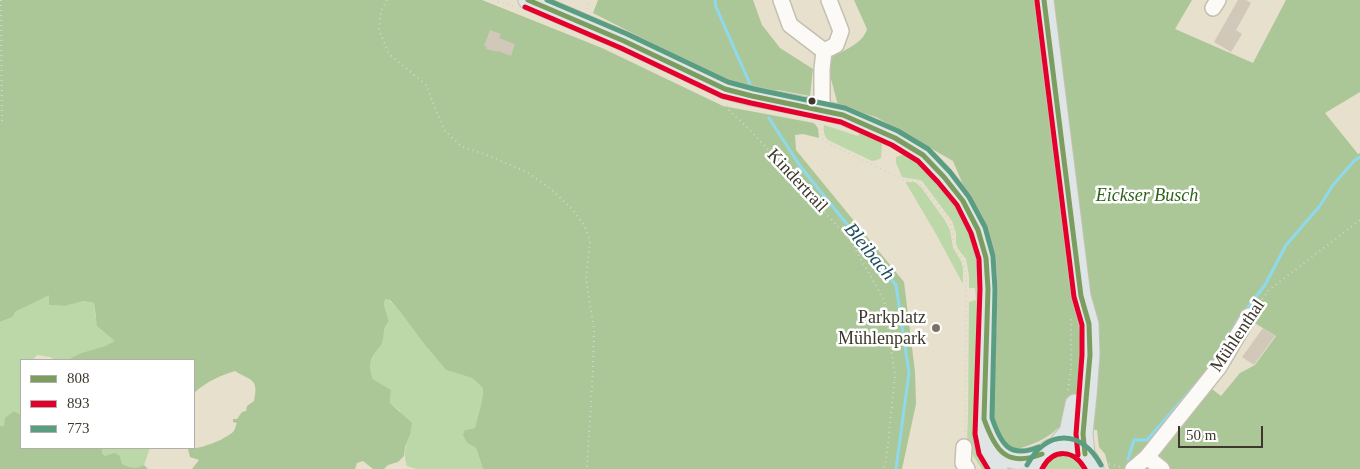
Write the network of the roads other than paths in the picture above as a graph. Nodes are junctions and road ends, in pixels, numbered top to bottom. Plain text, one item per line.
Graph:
1 (528, 0) edge
2 (781, 0) edge
3 (829, 0) edge
4 (1044, 0) edge
5 (824, 51) junction
6 (819, 115) junction
7 (1081, 296) junction
8 (1249, 316) road end
9 (984, 419) junction
10 (964, 446) road end
11 (1044, 457) edge
12 (1148, 457) junction
13 (1090, 461) edge
14 (967, 469) edge
15 (998, 469) edge
16 (1133, 469) edge
17 (1162, 469) edge

1 - 6 main road
2 - 5 lane
3 - 5 lane
4 - 7 main road
5 - 6 lane
6 - 9 main road
7 - 11 main road
7 - 13 main road
8 - 12 lane, Mühlenthal
9 - 11 main road
9 - 15 main road
10 - 14 lane
11 - 13 main road
12 - 16 lane, Mühlenthal
12 - 17 lane

